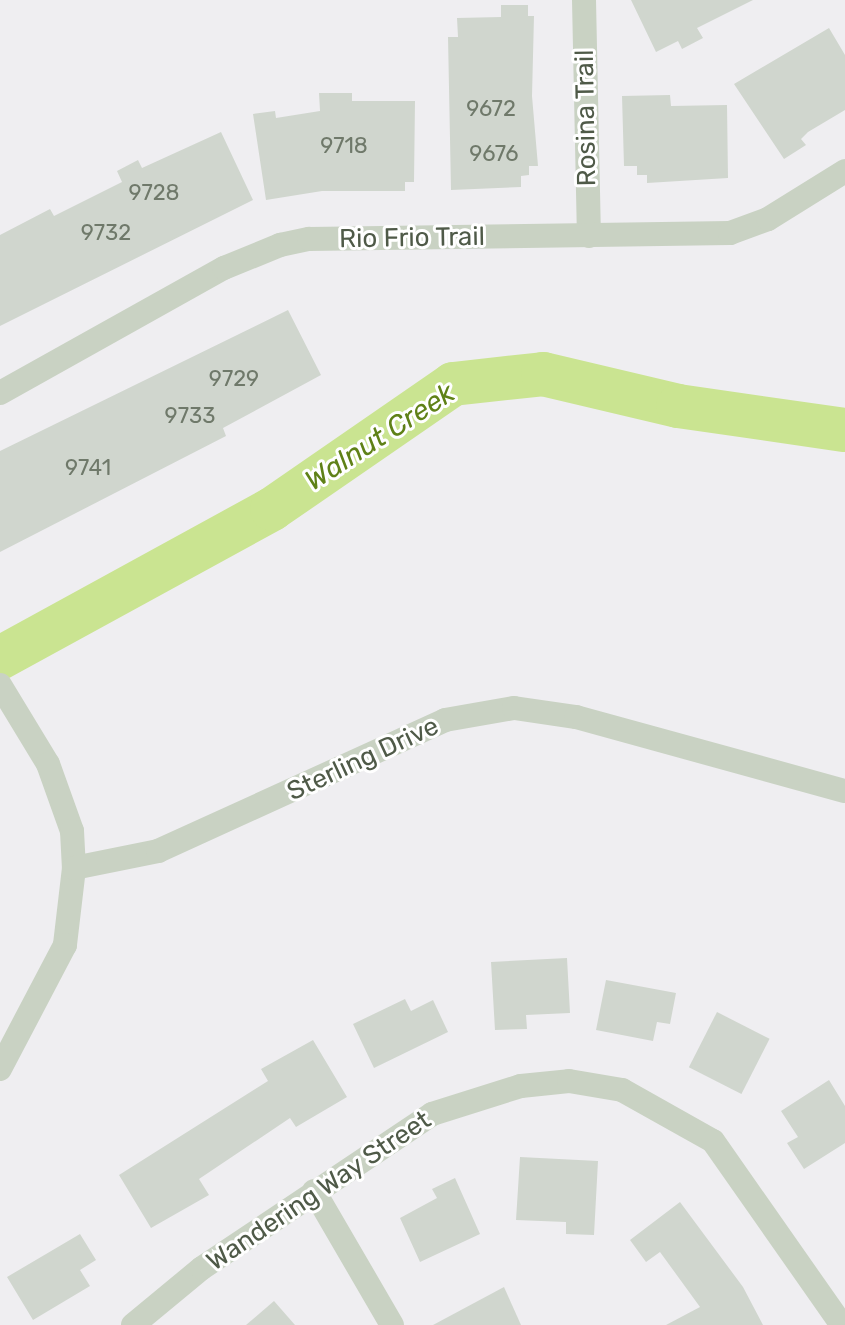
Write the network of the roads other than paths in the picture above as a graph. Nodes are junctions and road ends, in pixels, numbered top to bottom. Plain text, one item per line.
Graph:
1 (584, 0) edge
2 (845, 171) edge
3 (589, 236) junction
4 (0, 393) edge
5 (6, 695) edge
6 (845, 791) edge
7 (74, 868) junction
8 (0, 1069) edge
9 (314, 1191) junction
10 (133, 1325) edge
11 (392, 1325) edge
12 (842, 1325) edge

1 - 3 street, Rosina Trail
2 - 3 street, Rio Frio Trail
3 - 4 street, Rio Frio Trail
5 - 7 street
6 - 7 street, Sterling Drive
7 - 8 street
9 - 10 street, Wandering Way Street
9 - 11 street
9 - 12 street, Wandering Way Street

